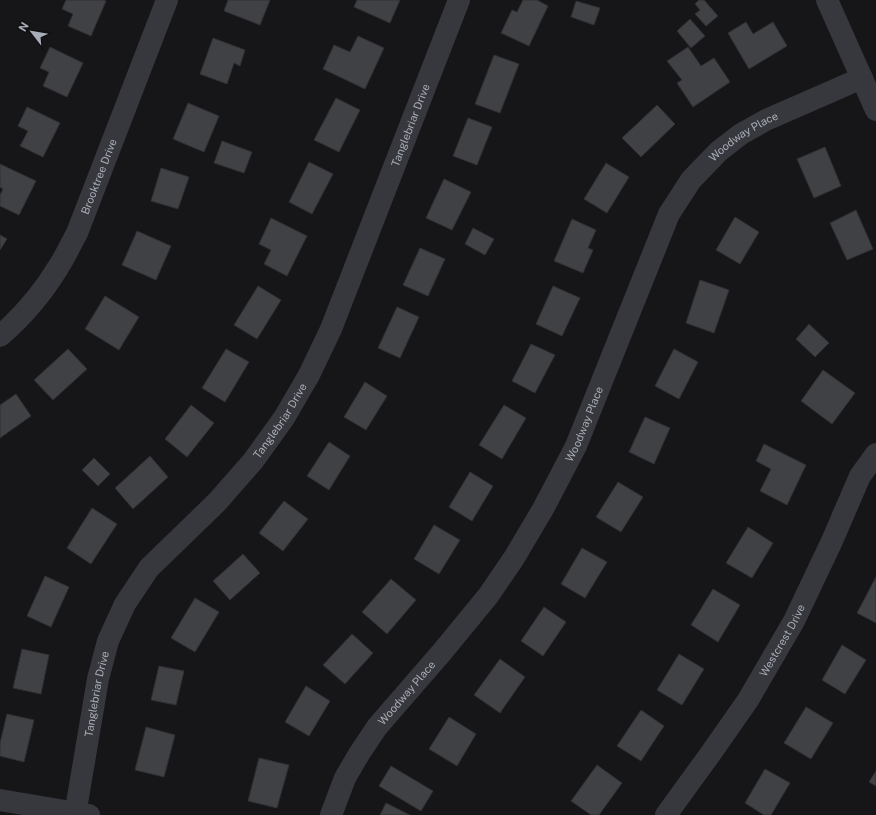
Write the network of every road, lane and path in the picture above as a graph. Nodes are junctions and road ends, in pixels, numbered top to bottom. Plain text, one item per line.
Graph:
1 (167, 0) edge
2 (459, 0) edge
3 (827, 0) edge
4 (862, 78) junction
5 (876, 110) edge
6 (0, 336) edge
7 (876, 454) edge
8 (0, 800) edge
9 (80, 814) edge
10 (330, 815) edge
11 (666, 815) edge

1 - 6 street, Brooktree Drive
2 - 9 street, Tanglebriar Drive
3 - 4 street
4 - 5 street
4 - 10 street, Woodway Place
7 - 11 street, Westcrest Drive
8 - 9 street

